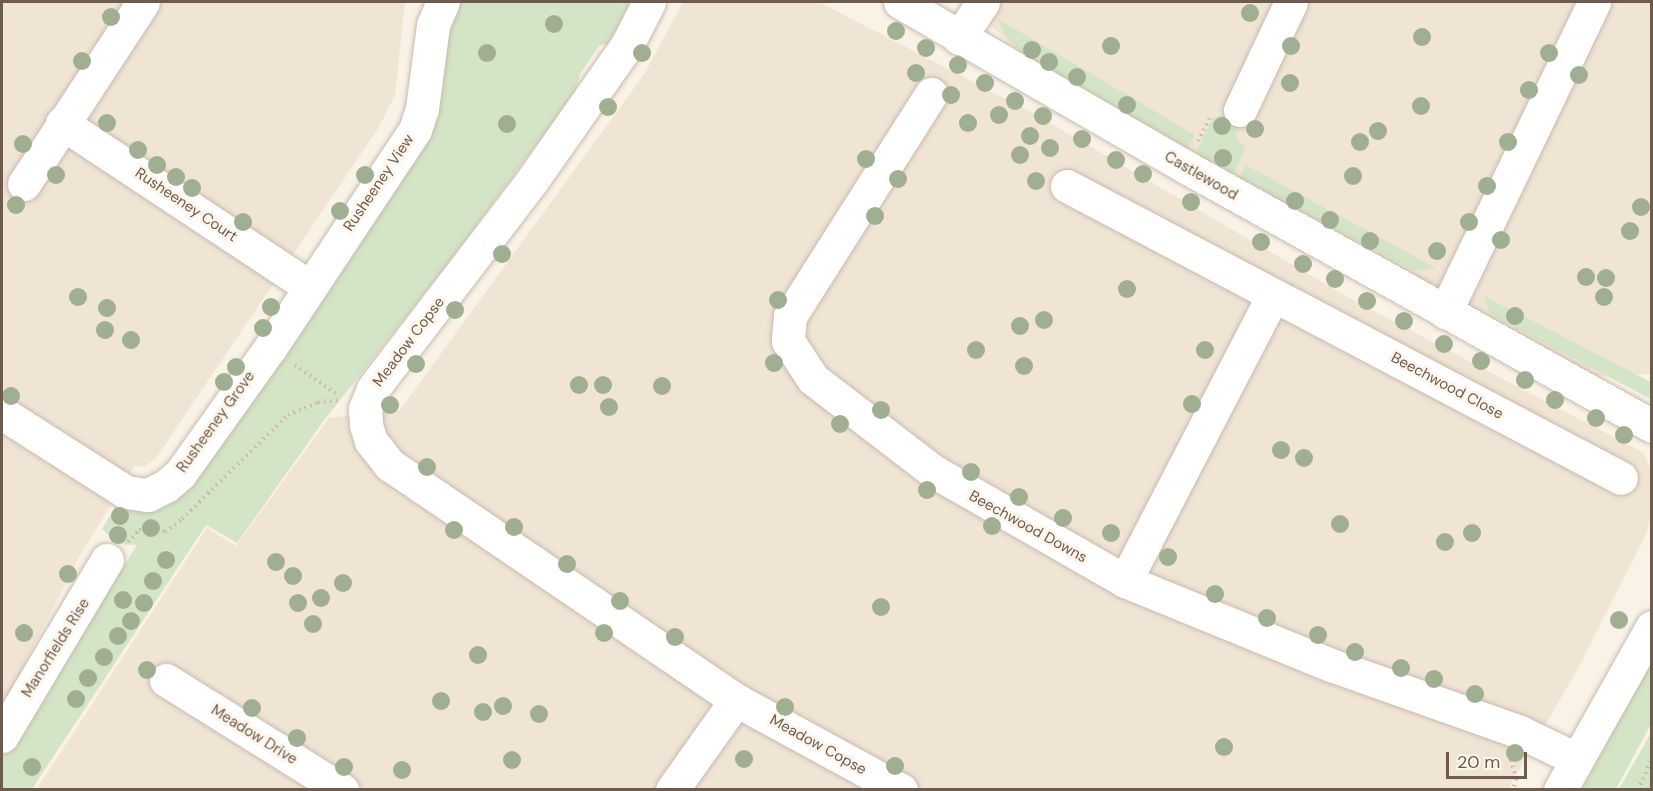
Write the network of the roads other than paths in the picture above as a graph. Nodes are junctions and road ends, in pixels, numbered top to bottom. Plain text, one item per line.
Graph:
1 (143, 2) edge
2 (443, 2) edge
3 (649, 2) edge
4 (900, 2) edge
5 (983, 2) edge
6 (1291, 2) edge
7 (1594, 2) edge
8 (959, 38) junction
9 (931, 94) dead end
10 (1240, 110) dead end
11 (62, 123) junction
12 (24, 184) dead end
13 (1067, 186) dead end
14 (310, 287) junction
15 (1273, 295) junction
16 (1445, 312) junction
17 (2, 413) edge
18 (1652, 426) edge
19 (1621, 478) dead end
20 (112, 555) road end
21 (1125, 581) junction
22 (1652, 627) edge
23 (166, 680) dead end
24 (736, 700) junction
25 (2, 736) edge
26 (1576, 759) junction
27 (342, 789) edge
28 (672, 789) edge
29 (901, 789) edge
30 (1560, 789) edge

1 - 11 street
2 - 14 street, Rusheeney View
3 - 24 street, Meadow Copse
4 - 8 street, Castlewood
5 - 8 street
6 - 10 street
7 - 16 street
8 - 16 street, Castlewood
9 - 21 street, Beechwood Downs
11 - 12 street
11 - 14 street, Rusheeney Court
13 - 15 street, Beechwood Close
14 - 17 street, Rusheeney Grove
15 - 19 street, Beechwood Close
15 - 21 street
16 - 18 street, Castlewood
20 - 25 street, Manorfields Rise
21 - 26 street, Beechwood Downs
22 - 26 street
23 - 27 street, Meadow Drive
24 - 28 street
24 - 29 street, Meadow Copse
26 - 30 street

